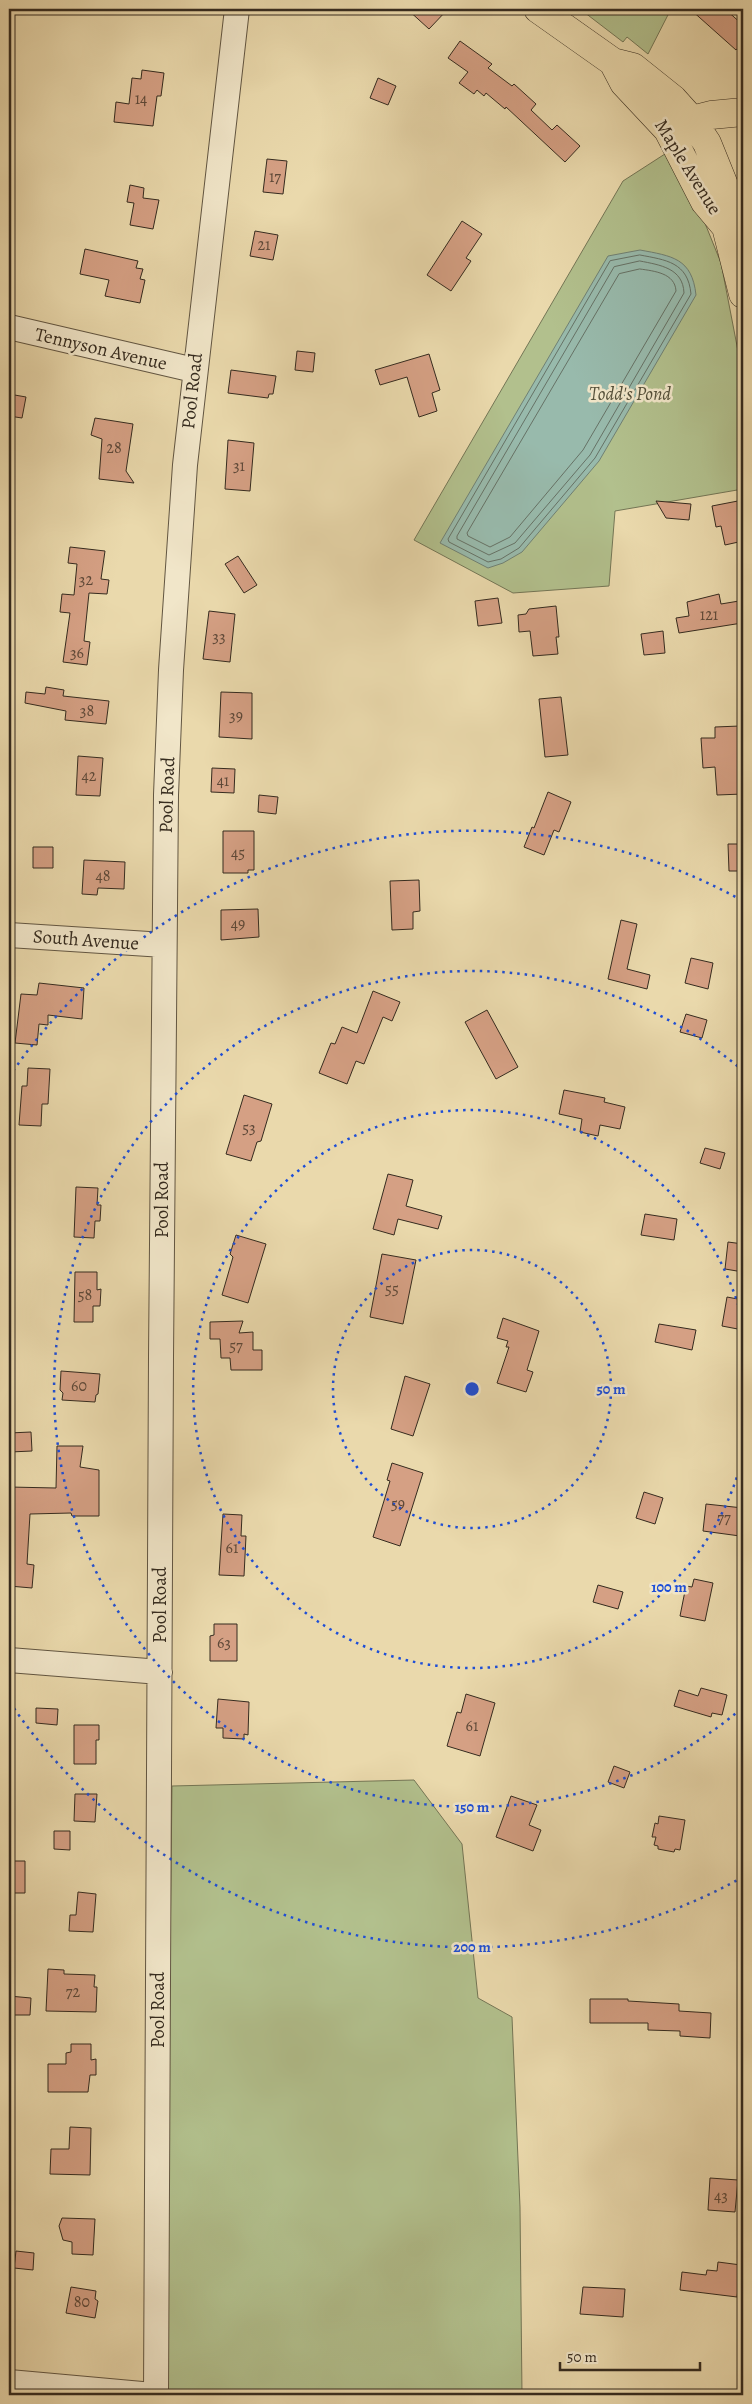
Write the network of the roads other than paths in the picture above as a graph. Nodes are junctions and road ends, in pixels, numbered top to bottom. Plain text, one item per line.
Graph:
1 (237, 9) edge
2 (538, 9) edge
3 (743, 112) edge
4 (678, 123) junction
5 (743, 294) edge
6 (9, 327) edge
7 (194, 370) junction
8 (9, 935) edge
9 (164, 945) junction
10 (9, 1660) edge
11 (160, 1672) junction
12 (9, 2382) edge
13 (152, 2395) edge
14 (156, 2395) edge

1 - 7 street, Pool Road
2 - 4 main road, Maple Avenue
3 - 4 main road
4 - 5 main road, Maple Avenue
6 - 7 street, Tennyson Avenue
7 - 9 street, Pool Road
8 - 9 street, South Avenue
9 - 11 street, Pool Road
10 - 11 street
11 - 14 street, Pool Road
12 - 13 street

